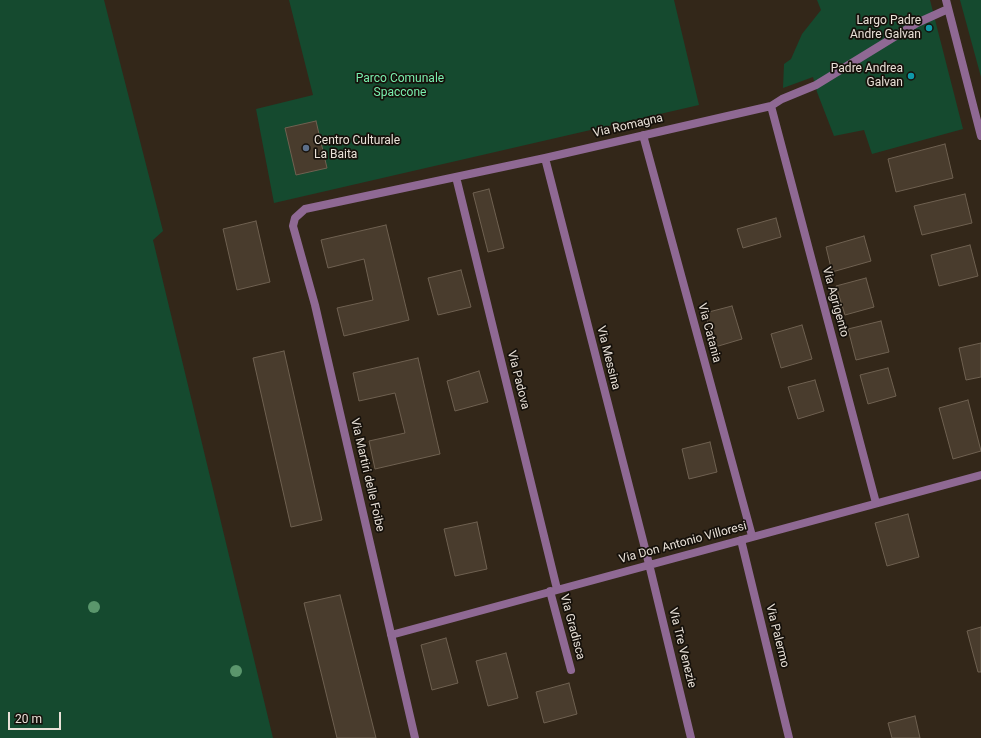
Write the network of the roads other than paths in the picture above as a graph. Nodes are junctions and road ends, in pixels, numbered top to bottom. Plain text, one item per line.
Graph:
1 (946, 0) edge
2 (948, 9) junction
3 (772, 106) junction
4 (980, 132) edge
5 (643, 135) junction
6 (545, 158) junction
7 (456, 177) junction
8 (295, 218) joint
9 (981, 475) edge
10 (876, 503) junction
11 (752, 536) junction
12 (741, 540) junction
13 (649, 564) junction
14 (553, 590) junction
15 (391, 635) junction
16 (571, 670) dead end
17 (415, 738) edge
18 (691, 738) edge
19 (789, 738) edge

1 - 2 street
2 - 3 street, Via Romagna
2 - 4 street
3 - 5 street, Via Romagna
3 - 10 street, Via Agrigento
5 - 6 street, Via Romagna
5 - 11 street, Via Catania
6 - 7 street, Via Romagna
6 - 13 street, Via Messina
7 - 8 street, Via Romagna
7 - 14 street, Via Padova
8 - 15 street, Via Martiri delle Foibe
9 - 10 street, Via Don Antonio Villoresi
10 - 11 street, Via Don Antonio Villoresi
11 - 12 street, Via Don Antonio Villoresi
12 - 13 street, Via Don Antonio Villoresi
12 - 19 street, Via Palermo
13 - 14 street, Via Don Antonio Villoresi
13 - 18 street, Via Tre Venezie
14 - 15 street, Via Don Antonio Villoresi
14 - 16 street, Via Gradisca
15 - 17 street, Via Martiri delle Foibe

